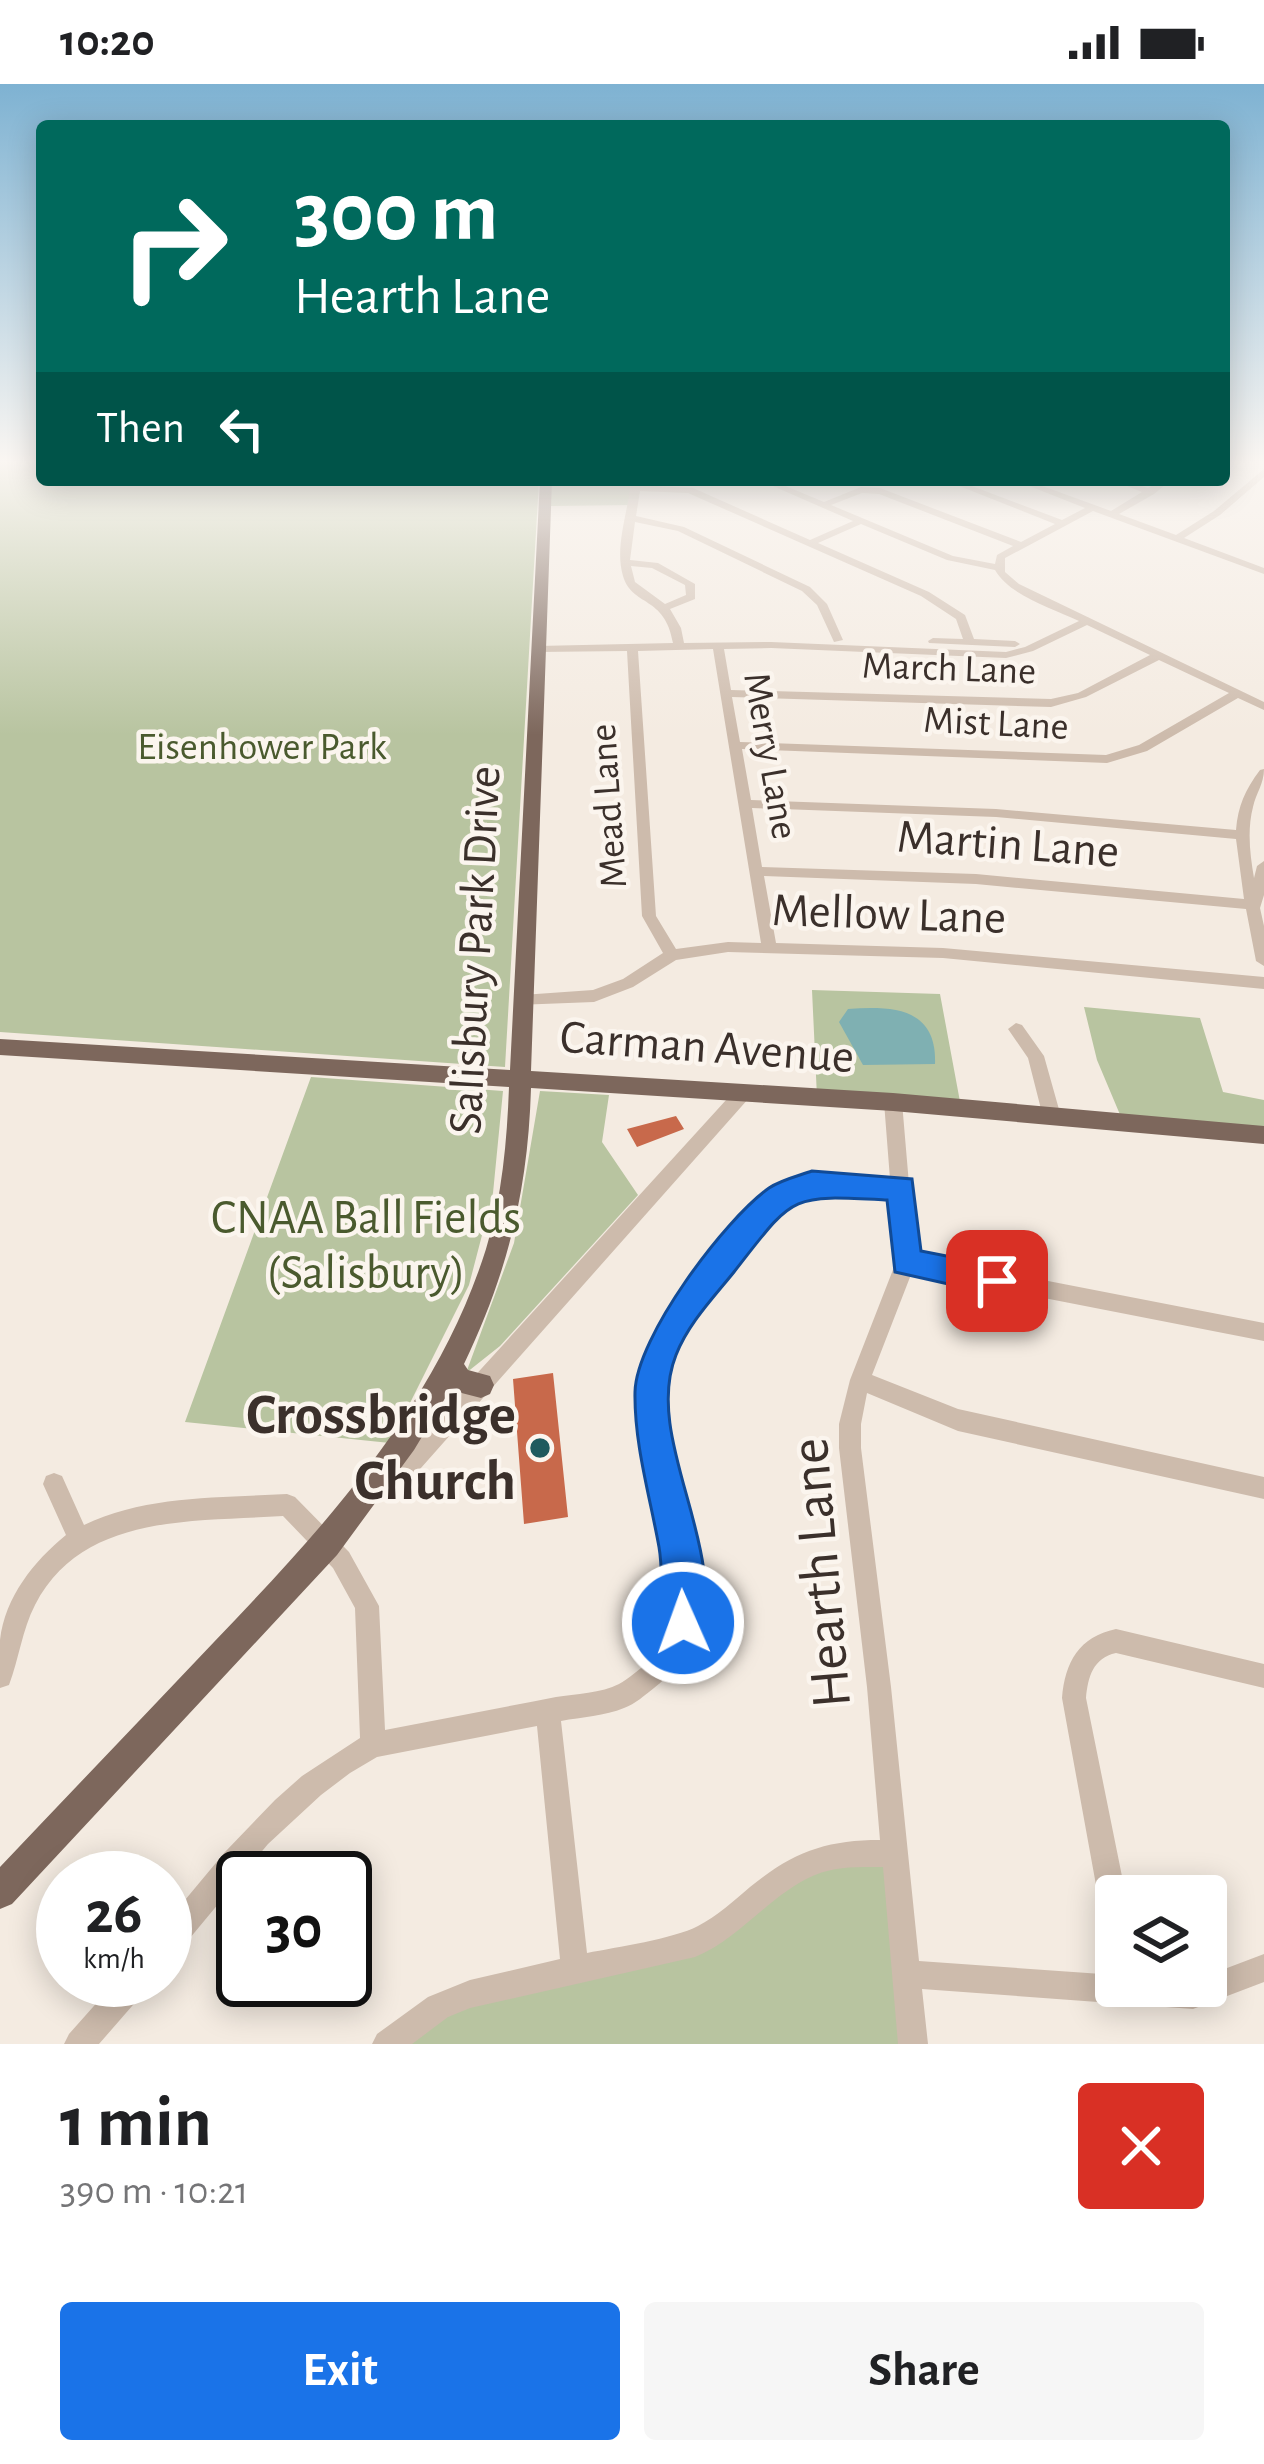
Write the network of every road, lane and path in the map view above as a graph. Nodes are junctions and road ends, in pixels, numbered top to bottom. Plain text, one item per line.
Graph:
1 (543, 551) edge
2 (627, 551) edge
3 (728, 551) edge
4 (830, 551) edge
5 (934, 551) edge
6 (1009, 551) edge
7 (1213, 551) edge
8 (628, 563) junction
9 (996, 567) junction
10 (1264, 571) edge
11 (667, 608) junction
12 (1087, 621) junction
13 (838, 640) junction
14 (1050, 640) junction
15 (970, 642) junction
16 (771, 645) junction
17 (680, 646) junction
18 (718, 646) junction
19 (632, 647) junction
20 (538, 649) junction
21 (1159, 655) junction
22 (725, 693) junction
23 (1238, 693) junction
24 (1264, 706) edge
25 (734, 745) junction
26 (1264, 773) edge
27 (744, 804) junction
28 (1243, 835) junction
29 (1264, 866) edge
30 (756, 871) junction
31 (1255, 905) junction
32 (1262, 941) edge
33 (769, 948) junction
34 (672, 955) junction
35 (1264, 962) edge
36 (1264, 983) edge
37 (522, 1001) junction
38 (1016, 1029) dead end
39 (0, 1047) edge
40 (518, 1079) junction
41 (743, 1093) junction
42 (893, 1102) junction
43 (1051, 1113) junction
44 (1264, 1135) edge
45 (902, 1188) junction
46 (906, 1262) junction
47 (1264, 1332) edge
48 (450, 1366) junction
49 (860, 1380) junction
50 (481, 1385) junction
51 (54, 1484) dead end
52 (1264, 1488) edge
53 (372, 1489) junction
54 (78, 1537) junction
55 (327, 1545) junction
56 (0, 1676) edge
57 (1264, 1676) edge
58 (548, 1713) junction
59 (373, 1745) junction
60 (895, 1854) junction
61 (1108, 1875) edge
62 (0, 1892) edge
63 (192, 1913) edge
64 (1264, 1968) edge
65 (575, 1970) junction
66 (907, 1974) junction
67 (1227, 1982) edge
68 (1095, 1987) edge
69 (112, 2007) edge
70 (79, 2044) edge
71 (387, 2044) edge
72 (914, 2044) edge

1 - 20 main road, Salisbury Park Drive
2 - 8 street
3 - 13 street
4 - 15 street
5 - 9 street
6 - 9 street
7 - 10 street
8 - 11 street
8 - 11 street
9 - 12 street
11 - 17 street
12 - 14 street
12 - 21 street
13 - 15 street
13 - 16 street
14 - 15 street
14 - 16 street
16 - 18 street
17 - 18 street
17 - 19 street
18 - 22 street, Merry Lane
19 - 20 street
19 - 34 street, Mead Lane
20 - 37 main road, Salisbury Park Drive
21 - 22 street, March Lane
21 - 23 street
22 - 25 street, Merry Lane
23 - 24 street
23 - 25 street, Mist Lane
25 - 27 street, Merry Lane
26 - 28 street
27 - 28 street
27 - 30 street, Merry Lane
28 - 31 street
29 - 31 street
30 - 31 street, Martin Lane
30 - 33 street, Merry Lane
31 - 32 street
32 - 35 street
33 - 34 street, Mellow Lane
33 - 36 street, Mellow Lane
34 - 37 street, Mellow Lane
37 - 40 main road, Salisbury Park Drive
38 - 43 street
39 - 40 main road, Carman Avenue
40 - 41 main road, Carman Avenue
40 - 48 main road, Salisbury Park Drive
41 - 42 main road, Carman Avenue
41 - 50 street
42 - 43 main road, Carman Avenue
42 - 45 street, Hearth Lane
43 - 44 main road, Carman Avenue
45 - 46 street, Hearth Lane
45 - 58 street
46 - 47 street
46 - 49 street, Hearth Lane
48 - 50 main road
48 - 53 main road, Salisbury Park Drive
49 - 52 street
49 - 60 street, Hearth Lane
50 - 53 street
51 - 54 street
53 - 55 main road, Salisbury Park Drive
54 - 55 street
54 - 56 street
55 - 59 street
55 - 62 main road, Salisbury Park Drive
57 - 61 street
58 - 59 street
58 - 65 street
59 - 63 street
60 - 65 street
60 - 66 street, Hearth Lane
64 - 67 street
65 - 71 street
66 - 68 street
66 - 72 street, Hearth Lane
69 - 70 street

